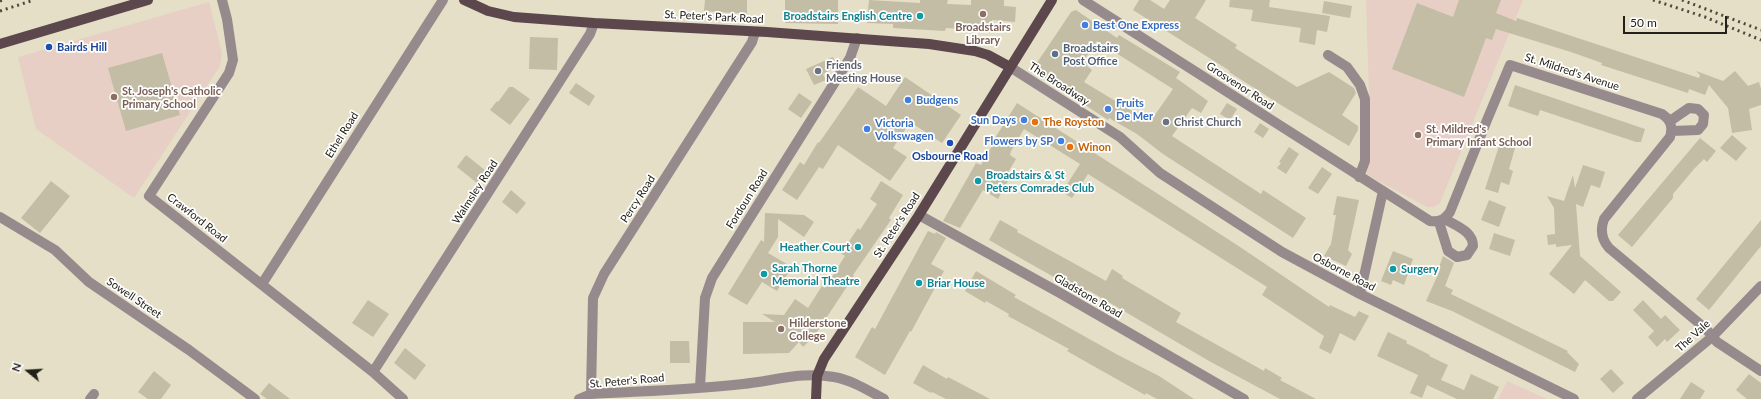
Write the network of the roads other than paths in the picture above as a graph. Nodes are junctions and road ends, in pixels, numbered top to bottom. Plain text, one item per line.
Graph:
1 (148, 0) edge
2 (222, 0) edge
3 (443, 0) edge
4 (464, 0) edge
5 (1052, 0) edge
6 (1084, 0) edge
7 (594, 23) junction
8 (755, 32) junction
9 (858, 38) junction
10 (0, 44) edge
11 (1328, 55) dead end
12 (1010, 67) junction
13 (1120, 137) joint
14 (1360, 177) junction
15 (1383, 191) junction
16 (919, 215) junction
17 (0, 217) edge
18 (262, 284) junction
19 (1761, 286) edge
20 (1360, 294) junction
21 (1712, 337) junction
22 (1761, 371) edge
23 (373, 372) junction
24 (817, 376) junction
25 (700, 387) junction
26 (591, 394) junction
27 (255, 399) edge
28 (403, 399) edge
29 (579, 399) edge
30 (816, 399) edge
31 (884, 399) edge
32 (1244, 399) edge
33 (1574, 399) edge
34 (1637, 399) edge

1 - 10 main road
2 - 18 street, Crawford Road
3 - 18 street, Ethel Road
4 - 7 main road, St. Peter's Park Road
5 - 12 main road, The Broadway
6 - 14 street, Grosvenor Road
7 - 8 main road, St. Peter's Park Road
7 - 23 street, Walmsley Road
8 - 9 main road, St. Peter's Park Road
8 - 26 street, Percy Road
9 - 12 main road, St. Peter's Park Road
9 - 25 street, Fordoun Road
11 - 14 street
12 - 13 street, The Broadway
12 - 16 main road, St. Peter's Road
13 - 20 street, Osborne Road
14 - 15 street, Grosvenor Road
15 - 20 street
15 - 21 street, St. Mildred's Avenue
16 - 24 main road, St. Peter's Road
16 - 32 street, Gladstone Road
17 - 27 street, Sowell Street
18 - 23 street, Crawford Road
19 - 21 street, The Vale
20 - 33 street, Osborne Road
21 - 22 street, St. Mildred's Avenue
21 - 34 street, The Vale
23 - 28 street, Crawford Road
24 - 25 street, St. Peter's Road
24 - 30 main road
24 - 31 street
25 - 26 street, St. Peter's Road
26 - 29 street, St. Peter's Road

